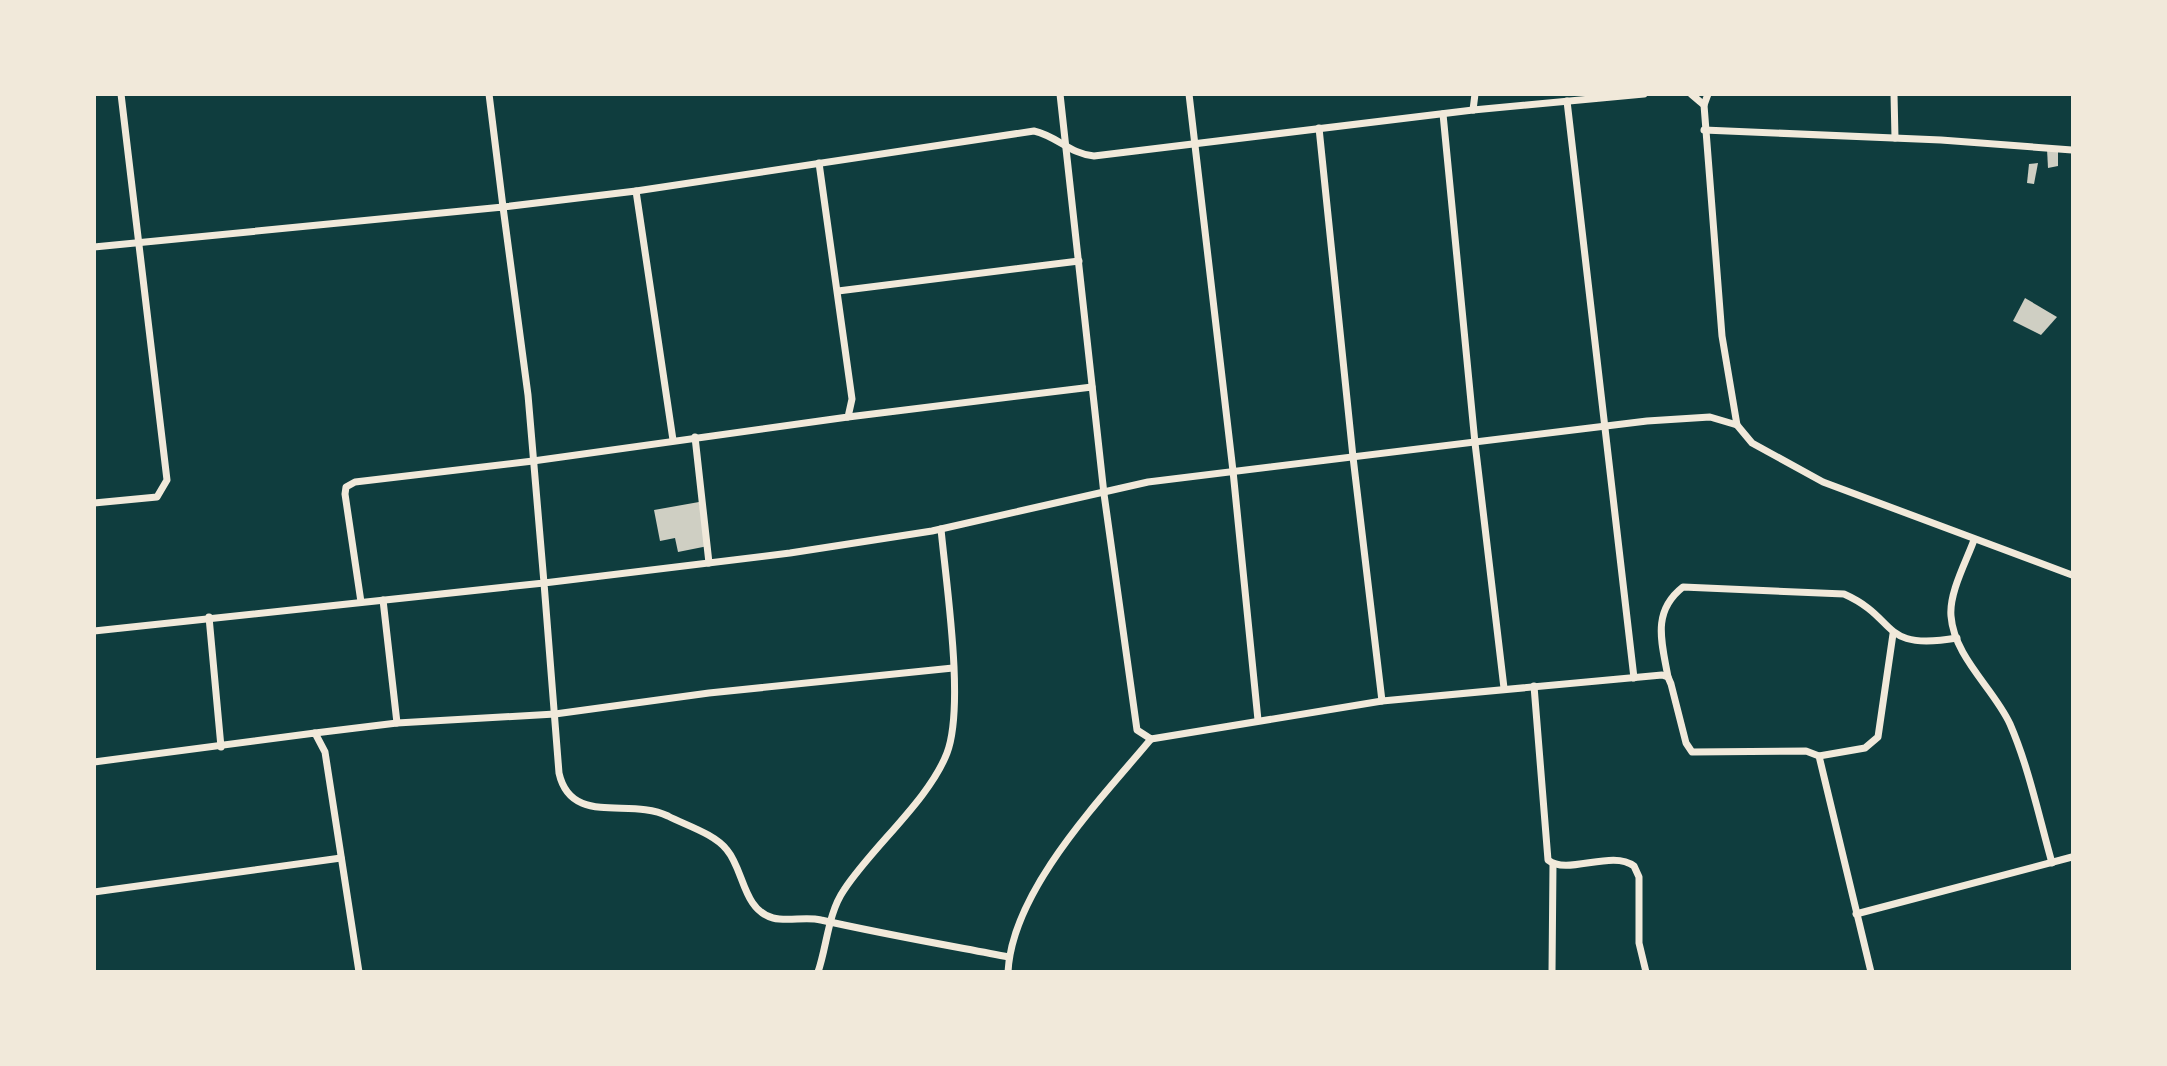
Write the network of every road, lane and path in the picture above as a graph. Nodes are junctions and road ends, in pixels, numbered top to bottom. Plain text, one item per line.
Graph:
1 (121, 94) edge
2 (489, 94) edge
3 (1060, 94) edge
4 (1189, 94) edge
5 (1475, 94) edge
6 (1644, 94) edge
7 (1691, 94) edge
8 (1708, 94) edge
9 (1894, 94) edge
10 (1567, 101) junction
11 (1704, 105) junction
12 (1473, 110) junction
13 (1443, 114) junction
14 (1319, 128) junction
15 (1704, 130) junction
16 (1895, 138) junction
17 (1194, 141) junction
18 (1066, 146) junction
19 (2073, 150) edge
20 (819, 163) junction
21 (636, 191) junction
22 (503, 207) junction
23 (141, 242) junction
24 (94, 247) edge
25 (1079, 261) junction
26 (838, 290) junction
27 (1093, 387) junction
28 (848, 417) junction
29 (1737, 425) junction
30 (1605, 427) junction
31 (695, 437) junction
32 (673, 440) junction
33 (1475, 443) junction
34 (1353, 457) junction
35 (533, 461) junction
36 (1233, 471) junction
37 (1104, 494) junction
38 (94, 503) edge
39 (941, 529) junction
40 (1974, 540) junction
41 (709, 563) junction
42 (2073, 575) edge
43 (544, 583) junction
44 (383, 600) junction
45 (361, 602) junction
46 (209, 617) junction
47 (94, 631) edge
48 (1893, 634) junction
49 (1957, 638) junction
50 (953, 668) junction
51 (1668, 677) junction
52 (1634, 678) junction
53 (1534, 686) junction
54 (1504, 688) junction
55 (1382, 701) junction
56 (555, 714) junction
57 (1258, 720) junction
58 (397, 723) junction
59 (315, 733) junction
60 (1151, 739) junction
61 (221, 747) junction
62 (1819, 756) junction
63 (94, 762) edge
64 (2073, 857) edge
65 (341, 858) junction
66 (2052, 863) junction
67 (1553, 864) junction
68 (94, 892) edge
69 (1856, 914) junction
70 (832, 924) junction
71 (1009, 957) junction
72 (359, 971) edge
73 (818, 971) edge
74 (1008, 971) edge
75 (1552, 971) edge
76 (1646, 971) edge
77 (1871, 971) edge

1 - 23 street
2 - 22 street
3 - 18 street
4 - 17 street
5 - 12 street
6 - 10 street
7 - 11 street
8 - 11 street
9 - 16 street
10 - 12 street
10 - 30 street
11 - 15 street
12 - 13 street
13 - 14 street
13 - 33 street
14 - 17 street
14 - 34 street
15 - 16 street
15 - 29 street
16 - 19 street
17 - 18 street
17 - 36 street
18 - 20 street
18 - 25 street
20 - 21 street
20 - 26 street
21 - 22 street
21 - 32 street
22 - 23 street
22 - 35 street
23 - 24 street
23 - 38 street
25 - 26 street
25 - 27 street
26 - 28 street
27 - 28 street
27 - 37 street
28 - 31 street
29 - 30 street
29 - 40 street
30 - 33 street
30 - 52 street
31 - 32 street
31 - 41 street
32 - 35 street
33 - 34 street
33 - 54 street
34 - 36 street
34 - 55 street
35 - 43 street
35 - 45 street
36 - 37 street
36 - 57 street
37 - 39 street
37 - 60 street
39 - 41 street
39 - 50 street
40 - 42 street
40 - 49 street
41 - 43 street
43 - 44 street
43 - 56 street
44 - 45 street
44 - 58 street
45 - 46 street
46 - 47 street
46 - 61 street
48 - 49 street
48 - 51 street
48 - 62 street
49 - 66 street
50 - 56 street
50 - 70 street
51 - 52 street
51 - 62 street
52 - 53 street
53 - 54 street
53 - 67 street
54 - 55 street
55 - 57 street
56 - 58 street
56 - 70 street
57 - 60 street
58 - 59 street
59 - 61 street
59 - 65 street
60 - 71 street
61 - 63 street
62 - 69 street
64 - 66 street
65 - 68 street
65 - 72 street
66 - 69 street
67 - 75 street
67 - 76 street
69 - 77 street
70 - 71 street
70 - 73 street
71 - 74 street

